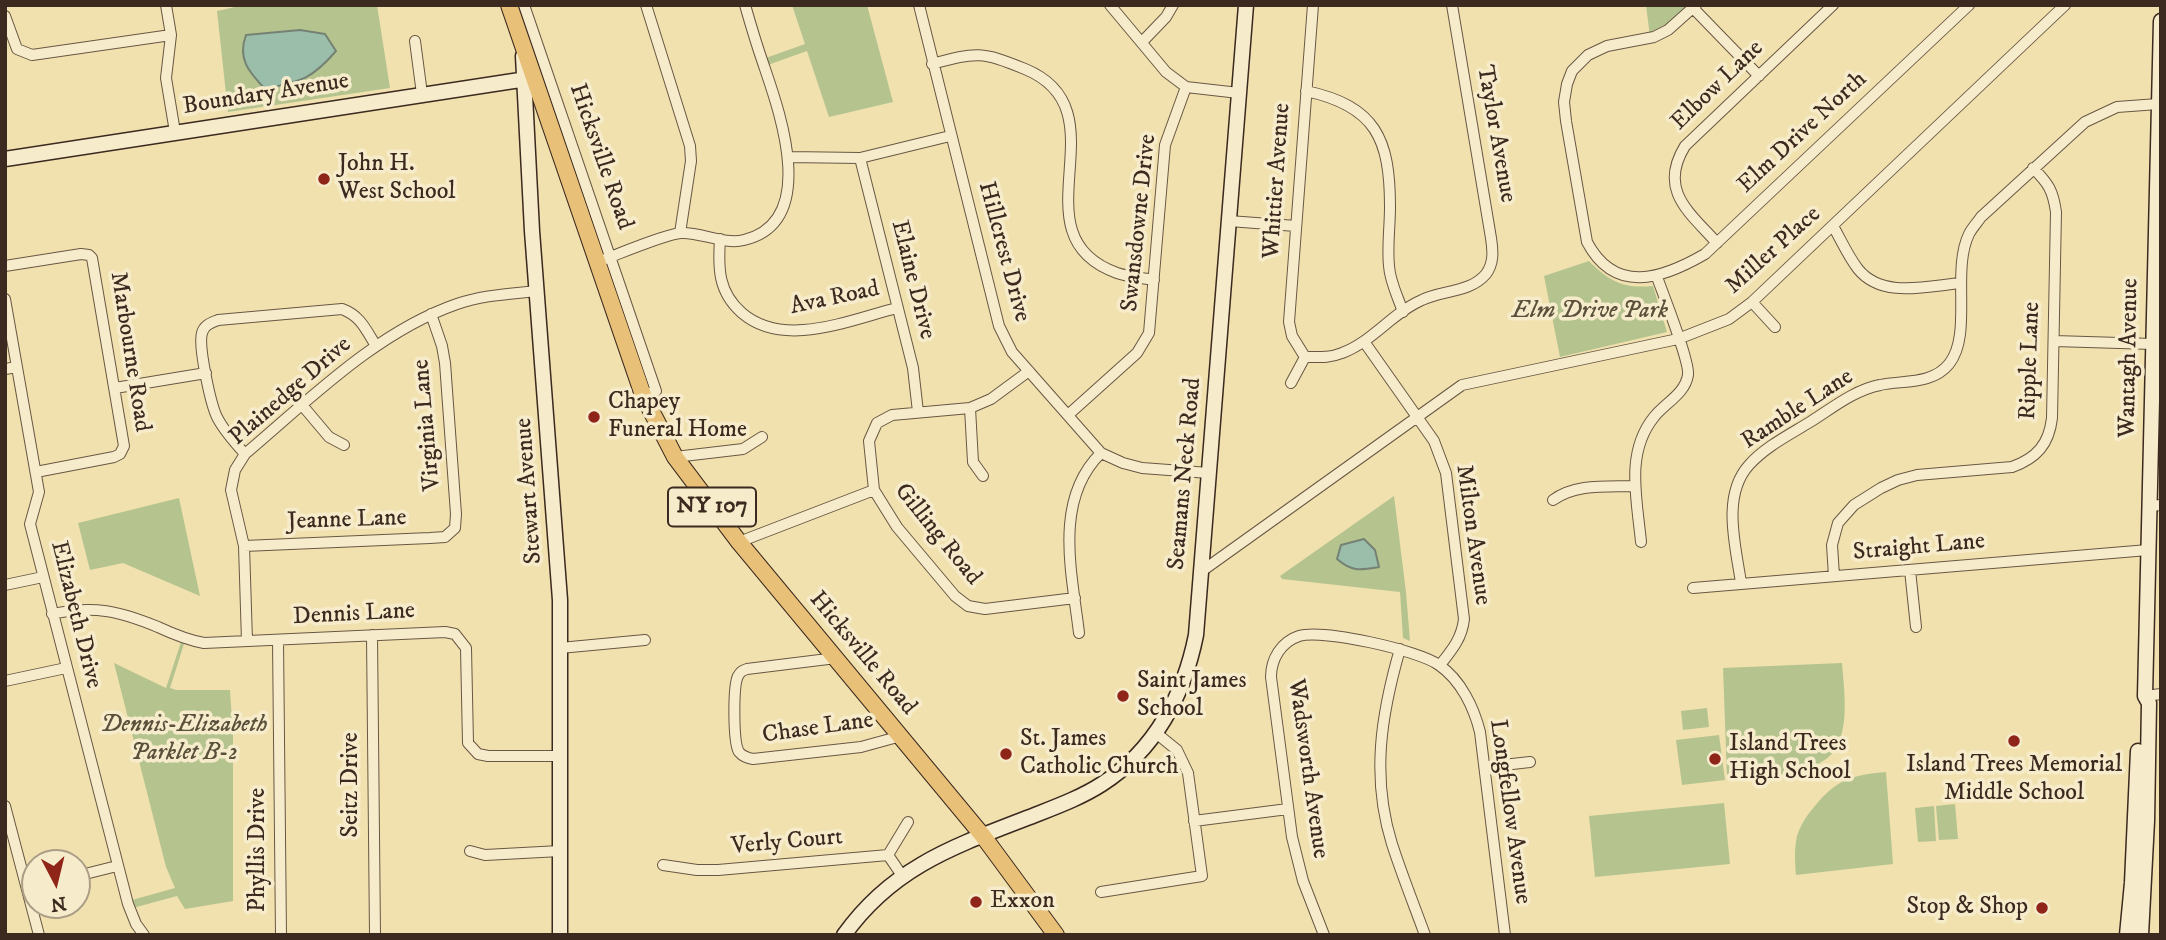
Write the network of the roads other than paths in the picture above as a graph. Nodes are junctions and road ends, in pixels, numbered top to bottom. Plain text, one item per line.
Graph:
1 (166, 5) edge
2 (509, 5) edge
3 (524, 5) edge
4 (646, 5) edge
5 (745, 5) edge
6 (919, 5) edge
7 (1110, 5) edge
8 (1173, 5) edge
9 (1246, 5) edge
10 (1313, 5) edge
11 (1451, 5) edge
12 (1833, 5) edge
13 (1969, 5) edge
14 (2065, 5) edge
15 (1694, 6) edge
16 (5, 16) edge
17 (2161, 21) edge
18 (171, 36) junction
19 (415, 41) dead end
20 (1142, 41) junction
21 (932, 64) junction
22 (1759, 76) junction
23 (529, 78) junction
24 (1186, 87) junction
25 (1306, 91) junction
26 (1239, 93) junction
27 (422, 94) junction
28 (2158, 104) junction
29 (175, 132) junction
30 (950, 136) junction
31 (2159, 143) edge
32 (789, 157) junction
33 (860, 158) junction
34 (5, 159) edge
35 (2033, 168) junction
36 (1229, 221) junction
37 (1296, 226) junction
38 (1833, 226) junction
39 (680, 233) junction
40 (720, 239) junction
41 (1717, 243) junction
42 (604, 260) junction
43 (2158, 262) edge
44 (5, 266) edge
45 (1657, 277) junction
46 (1154, 280) junction
47 (1961, 283) junction
48 (536, 291) junction
49 (5, 299) edge
50 (1752, 302) junction
51 (897, 308) junction
52 (1403, 312) junction
53 (431, 314) junction
54 (1775, 327) dead end
55 (1678, 339) junction
56 (2054, 341) junction
57 (1365, 343) junction
58 (2153, 344) junction
59 (376, 346) junction
60 (1305, 357) junction
61 (17, 367) junction
62 (5, 369) edge
63 (1029, 371) junction
64 (206, 373) junction
65 (2157, 379) edge
66 (1291, 383) dead end
67 (115, 388) junction
68 (302, 405) junction
69 (970, 408) junction
70 (918, 412) junction
71 (1069, 415) junction
72 (1417, 416) junction
73 (762, 437) dead end
74 (344, 444) dead end
75 (1101, 453) junction
76 (245, 454) junction
77 (675, 457) junction
78 (36, 472) junction
79 (1209, 473) junction
80 (983, 476) dead end
81 (1635, 485) junction
82 (874, 490) junction
83 (1553, 500) dead end
84 (2155, 505) edge
85 (450, 533) joint
86 (739, 542) junction
87 (1641, 542) dead end
88 (244, 546) junction
89 (2148, 551) junction
90 (1910, 570) junction
91 (1202, 571) junction
92 (1834, 576) junction
93 (43, 577) junction
94 (1741, 583) junction
95 (5, 585) edge
96 (1693, 589) dead end
97 (1075, 598) junction
98 (52, 614) junction
99 (1916, 627) dead end
100 (1079, 633) dead end
101 (372, 635) junction
102 (278, 640) junction
103 (645, 640) dead end
104 (247, 641) junction
105 (560, 648) junction
106 (1400, 649) junction
107 (836, 658) junction
108 (1440, 665) junction
109 (66, 668) junction
110 (5, 681) edge
111 (2161, 694) edge
112 (2146, 696) junction
113 (1156, 733) junction
114 (901, 736) junction
115 (560, 756) junction
116 (1530, 762) dead end
117 (1485, 767) junction
118 (2148, 789) edge
119 (5, 806) edge
120 (1288, 809) junction
121 (1194, 821) junction
122 (908, 822) dead end
123 (983, 836) junction
124 (470, 851) dead end
125 (560, 851) junction
126 (888, 855) junction
127 (21, 856) edge
128 (663, 865) dead end
129 (117, 866) junction
130 (91, 872) edge
131 (903, 877) junction
132 (1101, 892) dead end
133 (144, 935) edge
134 (281, 935) edge
135 (374, 935) edge
136 (560, 935) edge
137 (844, 935) edge
138 (1056, 935) edge
139 (1324, 935) edge
140 (1425, 935) edge
141 (1505, 935) edge
142 (2127, 935) edge
143 (2141, 935) edge

1 - 18 street
2 - 23 main road, Hicksville Road / NY 107
3 - 42 street, Hicksville Road
4 - 39 street
5 - 32 street
6 - 21 street, Hillcrest Drive
7 - 20 street
8 - 20 street
9 - 26 main road, Seamans Neck Road
10 - 25 street, Whittier Avenue
11 - 52 street, Taylor Avenue
12 - 22 street, Elbow Lane
13 - 41 street, Elm Drive North
14 - 38 street, Miller Place
15 - 22 street
15 - 45 street
16 - 18 street
17 - 28 main road, Wantagh Avenue
18 - 29 street
19 - 27 street
20 - 24 street
21 - 30 street, Hillcrest Drive
21 - 46 street
22 - 41 street, Elbow Lane
23 - 27 main road, Boundary Avenue
23 - 42 main road, Hicksville Road / NY 107
23 - 48 main road, Stewart Avenue
24 - 26 street
24 - 46 street, Swansdowne Drive
25 - 37 street, Whittier Avenue
25 - 52 street
26 - 36 main road, Seamans Neck Road
27 - 29 main road, Boundary Avenue
28 - 31 main road, Wantagh Avenue
28 - 35 street, Ramble Lane
29 - 34 main road, Boundary Avenue
30 - 33 street
30 - 63 street, Hillcrest Drive
31 - 43 main road, Wantagh Avenue
32 - 33 street
32 - 40 street
33 - 51 street, Elaine Drive
35 - 47 street, Ramble Lane
35 - 56 street, Ripple Lane
36 - 37 street
36 - 79 main road, Seamans Neck Road
37 - 60 street, Whittier Avenue
38 - 47 street
38 - 50 street, Miller Place
39 - 40 street
39 - 42 street
40 - 51 street, Ava Road
41 - 45 street, Elm Drive North
42 - 77 main road, Hicksville Road / NY 107
43 - 58 main road, Wantagh Avenue
44 - 67 street, Marbourne Road
45 - 55 street
46 - 71 street, Swansdowne Drive
47 - 94 street, Ramble Lane
48 - 53 street, Plainedge Drive
48 - 105 main road, Stewart Avenue
49 - 61 street, Elizabeth Drive
50 - 54 street
50 - 55 street, Miller Place
51 - 70 street, Elaine Drive
52 - 57 street
53 - 59 street, Plainedge Drive
53 - 85 street, Virginia Lane
55 - 72 street, Miller Place
55 - 81 street
56 - 58 street
56 - 92 street, Ripple Lane
57 - 60 street
57 - 72 street, Milton Avenue
58 - 65 main road, Wantagh Avenue
59 - 64 street
59 - 68 street, Plainedge Drive
60 - 66 street
61 - 62 street
61 - 78 street, Elizabeth Drive
63 - 69 street, Gilling Road
63 - 71 street, Hillcrest Drive
64 - 67 street
64 - 76 street
65 - 84 main road, Wantagh Avenue
67 - 78 street, Marbourne Road
68 - 74 street
68 - 76 street, Plainedge Drive
69 - 70 street, Gilling Road
69 - 80 street
70 - 82 street, Gilling Road
71 - 75 street, Hillcrest Drive
72 - 91 street, Miller Place
72 - 108 street, Milton Avenue
73 - 77 street
75 - 79 street, Hillcrest Drive
75 - 97 street
76 - 88 street, Plainedge Drive
77 - 86 main road, Hicksville Road / NY 107
78 - 93 street, Elizabeth Drive
79 - 91 main road, Seamans Neck Road
81 - 83 street
81 - 87 street
82 - 86 street
82 - 97 street, Gilling Road
84 - 89 main road, Wantagh Avenue
85 - 88 street, Jeanne Lane
86 - 107 main road, Hicksville Road / NY 107
88 - 104 street, Plainedge Drive
89 - 90 street, Straight Lane
89 - 112 main road, Wantagh Avenue
90 - 92 street, Straight Lane
90 - 99 street
91 - 113 main road, Seamans Neck Road
92 - 94 street, Straight Lane
93 - 95 street
93 - 98 street, Elizabeth Drive
94 - 96 street, Straight Lane
97 - 100 street
98 - 104 street, Dennis Lane
98 - 109 street, Elizabeth Drive
101 - 102 street, Dennis Lane
101 - 115 street, Dennis Lane
101 - 135 street, Seitz Drive
102 - 104 street, Dennis Lane
102 - 134 street, Phyllis Drive
103 - 105 street
105 - 115 main road, Stewart Avenue
106 - 108 street, Wadsworth Avenue
106 - 120 street, Wadsworth Avenue
106 - 140 street
107 - 114 main road, Hicksville Road / NY 107
107 - 114 street, Chase Lane
108 - 117 street, Longfellow Avenue
109 - 110 street
109 - 129 street, Elizabeth Drive
111 - 112 street
112 - 118 main road, Wantagh Avenue
113 - 121 street
113 - 123 main road, Seamans Neck Road
114 - 123 main road, Hicksville Road / NY 107
115 - 125 main road, Stewart Avenue
116 - 117 street
117 - 141 street, Longfellow Avenue
118 - 142 main road, Wantagh Avenue
118 - 143 main road, Wantagh Avenue
119 - 127 street
120 - 121 street
120 - 139 street, Wadsworth Avenue
121 - 132 street
122 - 126 street
123 - 131 main road, Seamans Neck Road
123 - 138 main road, Hicksville Road / NY 107
124 - 125 street
125 - 136 main road, Stewart Avenue
126 - 128 street, Verly Court
126 - 131 street
129 - 130 street
129 - 133 street, Elizabeth Drive
131 - 137 main road, Seamans Neck Road

